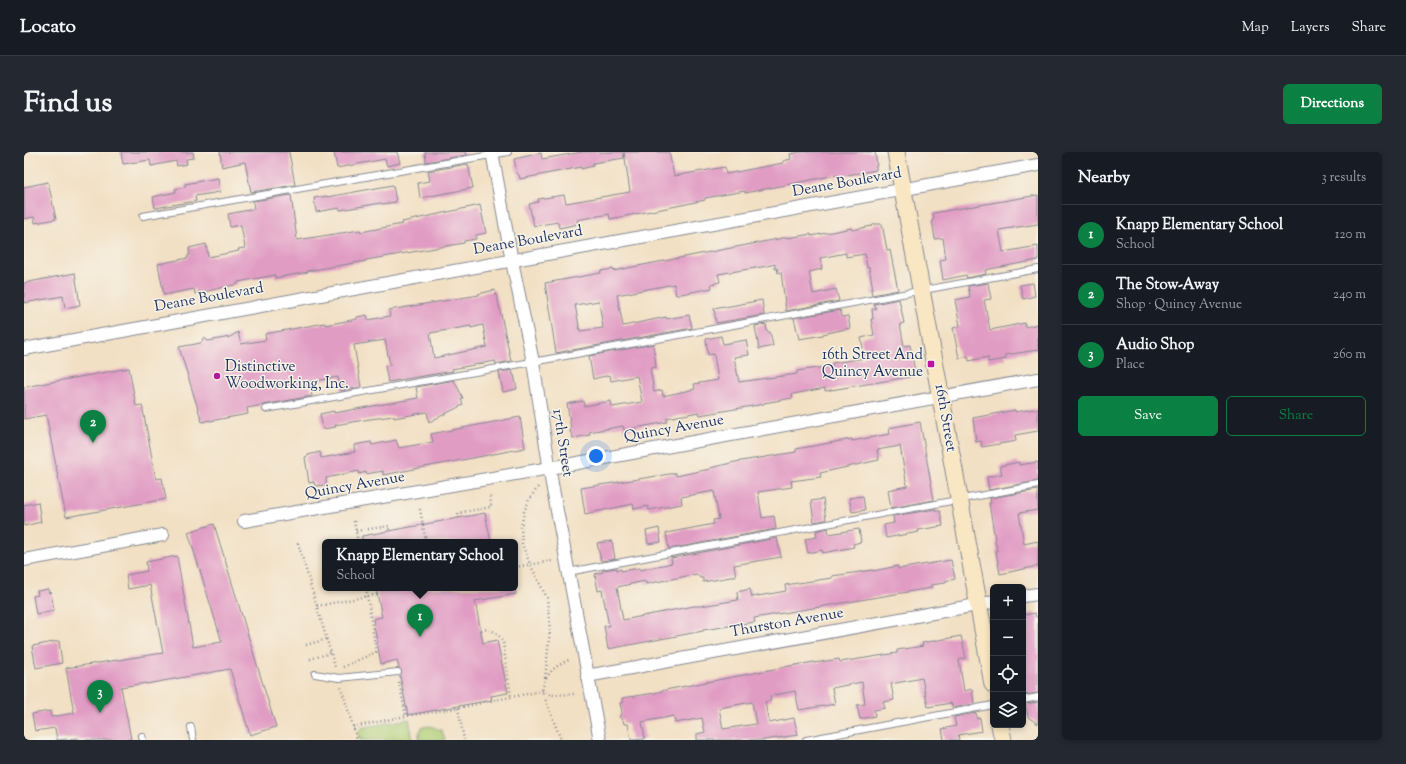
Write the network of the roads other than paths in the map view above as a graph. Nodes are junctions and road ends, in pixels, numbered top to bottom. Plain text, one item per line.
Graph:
1 (508, 152) edge
2 (896, 152) edge
3 (492, 153) edge
4 (1038, 165) edge
5 (903, 189) junction
6 (143, 216) dead end
7 (512, 261) junction
8 (1038, 270) edge
9 (922, 291) junction
10 (24, 349) edge
11 (533, 362) junction
12 (1038, 379) edge
13 (941, 397) junction
14 (266, 409) dead end
15 (550, 468) junction
16 (1038, 485) edge
17 (959, 500) junction
18 (244, 521) dead end
19 (163, 535) dead end
20 (24, 560) edge
21 (568, 572) junction
22 (1038, 594) edge
23 (1026, 596) edge
24 (986, 603) edge
25 (991, 656) edge
26 (398, 672) road end
27 (315, 674) dead end
28 (587, 676) junction
29 (1038, 697) edge
30 (1026, 699) edge
31 (990, 706) edge
32 (192, 727) dead end
33 (1001, 728) edge
34 (194, 740) edge
35 (600, 740) edge
36 (806, 740) edge
37 (1003, 740) edge

1 - 3 lane
2 - 5 street, 16th Street
3 - 6 lane
3 - 7 street, 17th Street
4 - 5 street, Deane Boulevard
5 - 7 street, Deane Boulevard
5 - 9 street, 16th Street
7 - 10 street, Deane Boulevard
7 - 11 street, 17th Street
8 - 9 lane
9 - 11 lane
9 - 13 street, 16th Street
11 - 14 lane
11 - 15 street, 17th Street
12 - 13 street, Quincy Avenue
13 - 15 street, Quincy Avenue
13 - 17 street, 16th Street
15 - 18 street, Quincy Avenue
15 - 21 street, 17th Street
16 - 17 lane
17 - 21 lane
17 - 24 street, 16th Street
19 - 20 street
21 - 28 street, 17th Street
22 - 23 street
24 - 25 street, 16th Street
24 - 28 street, Thurston Avenue
26 - 27 lane
28 - 35 street, 17th Street
29 - 30 lane
31 - 36 lane
32 - 34 lane
33 - 37 street

